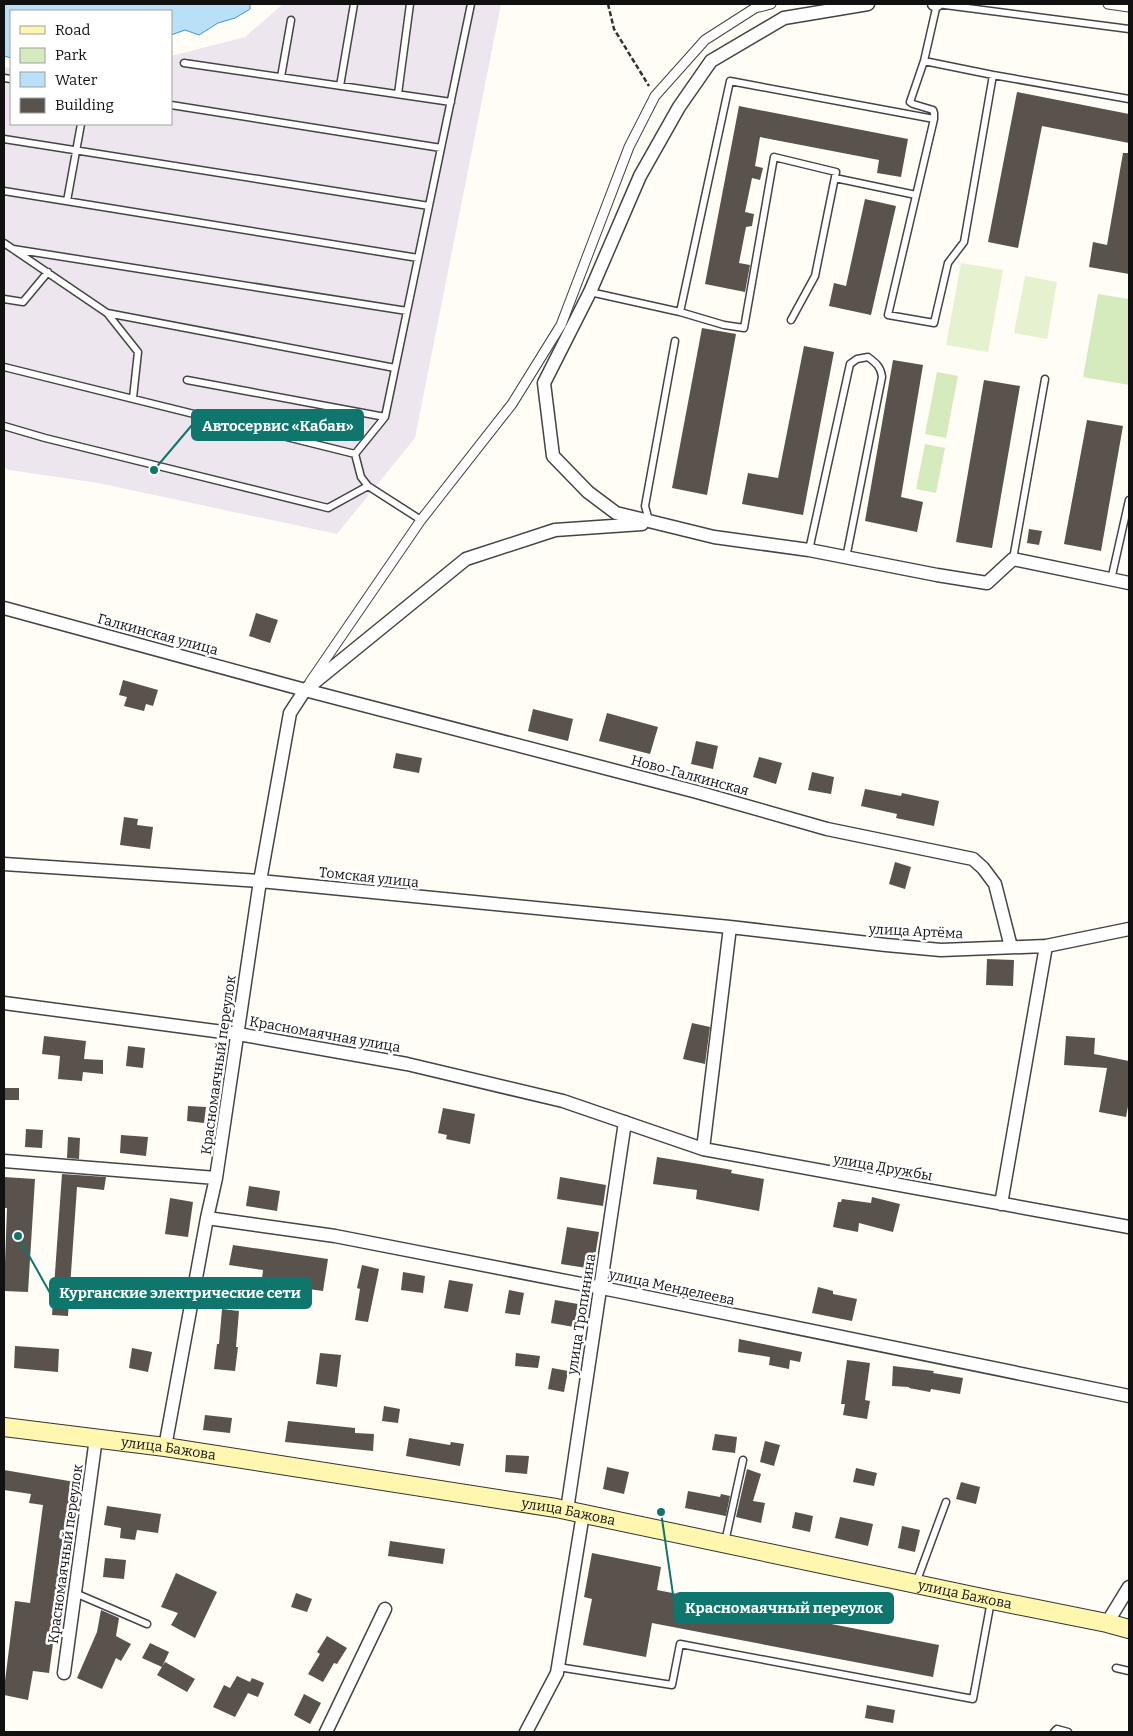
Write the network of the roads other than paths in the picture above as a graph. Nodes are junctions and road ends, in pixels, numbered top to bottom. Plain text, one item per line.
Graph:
1 (354, 4) edge
2 (410, 4) edge
3 (471, 4) edge
4 (771, 4) edge
5 (868, 4) edge
6 (935, 4) edge
7 (1108, 4) edge
8 (1129, 7) edge
9 (290, 20) dead end
10 (1129, 29) edge
11 (924, 60) junction
12 (184, 63) dead end
13 (993, 75) junction
14 (281, 77) junction
15 (340, 86) junction
16 (398, 94) junction
17 (1129, 99) edge
18 (450, 102) junction
19 (172, 105) edge
20 (934, 119) junction
21 (82, 125) edge
22 (4, 139) edge
23 (441, 148) junction
24 (76, 151) junction
25 (834, 178) junction
26 (4, 191) edge
27 (916, 195) junction
28 (67, 201) junction
29 (429, 206) junction
30 (4, 243) edge
31 (13, 249) junction
32 (418, 258) junction
33 (48, 272) junction
34 (590, 292) junction
35 (4, 299) edge
36 (407, 311) junction
37 (107, 312) junction
38 (680, 312) junction
39 (791, 320) dead end
40 (675, 341) dead end
41 (4, 367) edge
42 (395, 368) junction
43 (1044, 379) dead end
44 (187, 380) dead end
45 (133, 398) junction
46 (385, 417) junction
47 (4, 426) edge
48 (355, 454) junction
49 (368, 486) junction
50 (1129, 500) edge
51 (421, 520) junction
52 (653, 523) junction
53 (809, 550) junction
54 (846, 558) junction
55 (1013, 559) junction
56 (1111, 580) junction
57 (1129, 584) edge
58 (4, 608) edge
59 (305, 690) junction
60 (4, 864) edge
61 (260, 881) junction
62 (730, 927) junction
63 (1129, 929) edge
64 (1046, 946) junction
65 (1012, 947) junction
66 (4, 1003) edge
67 (238, 1034) junction
68 (630, 1124) junction
69 (703, 1149) junction
70 (4, 1160) edge
71 (216, 1178) junction
72 (1001, 1204) junction
73 (207, 1218) junction
74 (1129, 1227) edge
75 (600, 1288) junction
76 (1129, 1396) edge
77 (4, 1427) edge
78 (96, 1438) junction
79 (165, 1447) junction
80 (743, 1460) dead end
81 (946, 1502) dead end
82 (575, 1512) junction
83 (725, 1544) junction
84 (916, 1584) junction
85 (1129, 1587) edge
86 (75, 1593) junction
87 (992, 1600) junction
88 (385, 1609) dead end
89 (1107, 1622) junction
90 (147, 1624) dead end
91 (1129, 1628) edge
92 (558, 1667) junction
93 (1116, 1668) dead end
94 (1129, 1671) edge
95 (64, 1673) dead end
96 (326, 1732) edge
97 (526, 1732) edge
98 (1054, 1732) edge
99 (1068, 1732) edge

1 - 15 lane
2 - 16 lane
3 - 18 lane
4 - 51 street
5 - 34 street
6 - 10 lane
6 - 11 lane
7 - 8 street
9 - 14 lane
11 - 13 lane
11 - 20 lane
12 - 14 lane
13 - 17 lane
13 - 27 lane
14 - 15 lane
15 - 16 lane
16 - 18 lane
18 - 23 lane
19 - 23 lane
20 - 27 lane
20 - 38 lane
21 - 24 lane
22 - 24 lane
23 - 29 lane
24 - 28 lane
24 - 29 lane
25 - 27 lane
25 - 38 lane
25 - 39 lane
26 - 28 lane
28 - 32 lane
29 - 32 lane
30 - 31 lane
31 - 33 lane
31 - 36 lane
32 - 36 lane
33 - 35 lane
33 - 37 lane
34 - 38 lane
34 - 52 street
36 - 42 lane
37 - 42 lane
37 - 45 lane
40 - 52 lane
41 - 45 lane
42 - 46 lane
43 - 55 lane
44 - 46 lane
45 - 48 lane
46 - 48 lane
47 - 49 lane
48 - 49 lane
49 - 51 lane
50 - 56 lane
51 - 59 street
52 - 53 street
52 - 59 street, Красномаячный переулок
53 - 54 street
53 - 54 lane
54 - 55 street
55 - 56 street
56 - 57 street
58 - 59 street, Галкинская улица
59 - 61 street, Красномаячный переулок
59 - 65 street, Ново-Галкинская
60 - 61 street, Томская улица
61 - 62 street, Томская улица
61 - 67 street, Красномаячный переулок
62 - 65 street, улица Артёма
62 - 69 street
63 - 64 street, улица Артёма
64 - 65 street, улица Артёма
64 - 72 street
66 - 67 street, Красномаячная улица
67 - 68 street, Красномаячная улица
67 - 71 street, Красномаячный переулок
68 - 69 street, улица Дружбы
68 - 75 street, улица Тропинина
69 - 72 street, улица Дружбы
70 - 71 street
71 - 73 street, Красномаячный переулок
72 - 74 street, улица Дружбы
73 - 75 street, улица Менделеева
73 - 79 street, Красномаячный переулок
75 - 76 street, улица Менделеева
75 - 82 street, улица Тропинина
77 - 78 main road, улица Бажова
78 - 79 main road, улица Бажова
78 - 86 street, Красномаячный переулок
79 - 82 main road, улица Бажова
80 - 83 lane
81 - 84 lane
82 - 83 main road, улица Бажова
82 - 92 street, улица Тропинина
83 - 84 main road, улица Бажова
84 - 87 main road, улица Бажова
85 - 89 street
86 - 90 lane
86 - 95 street, Красномаячный переулок
87 - 89 main road, улица Бажова
87 - 92 lane
88 - 96 street
89 - 91 main road, улица Бажова
92 - 97 street, улица Тропинина
93 - 94 lane
98 - 99 lane

